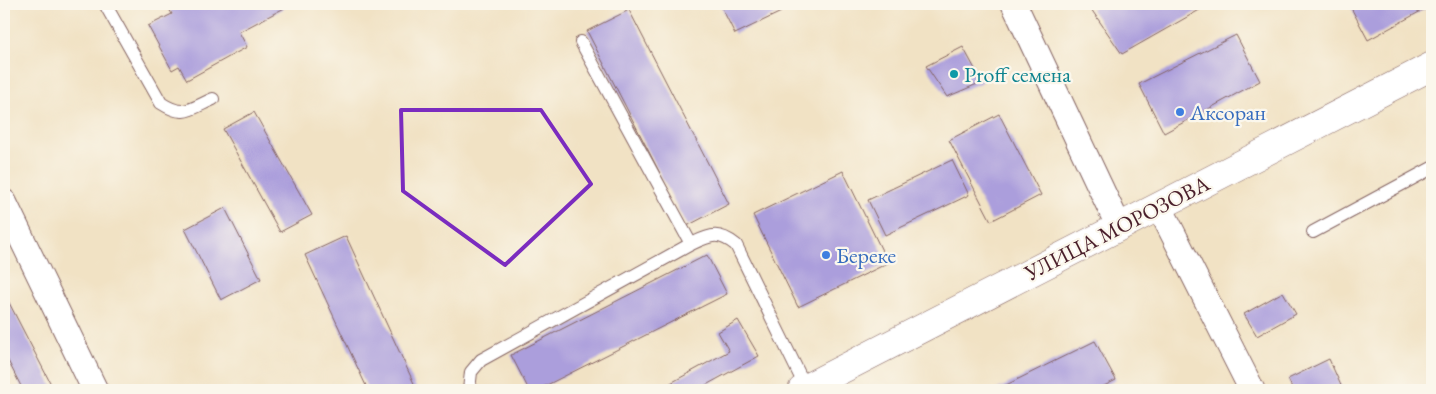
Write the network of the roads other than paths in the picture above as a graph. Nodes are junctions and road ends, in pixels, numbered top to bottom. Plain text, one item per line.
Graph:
1 (105, 4) edge
2 (1014, 4) edge
3 (581, 42) dead end
4 (1432, 66) edge
5 (213, 99) dead end
6 (1432, 168) edge
7 (4, 202) edge
8 (1159, 206) junction
9 (1119, 227) junction
10 (1313, 232) dead end
11 (691, 244) junction
12 (804, 389) edge
13 (95, 390) edge
14 (469, 390) edge
15 (1252, 390) edge

1 - 5 lane
2 - 9 street
3 - 11 lane
4 - 8 main road, УЛИЦА МОРОЗОВА
6 - 10 lane
7 - 13 street
8 - 9 main road, УЛИЦА МОРОЗОВА
8 - 15 street
9 - 12 main road, УЛИЦА МОРОЗОВА
11 - 12 lane
11 - 14 lane

